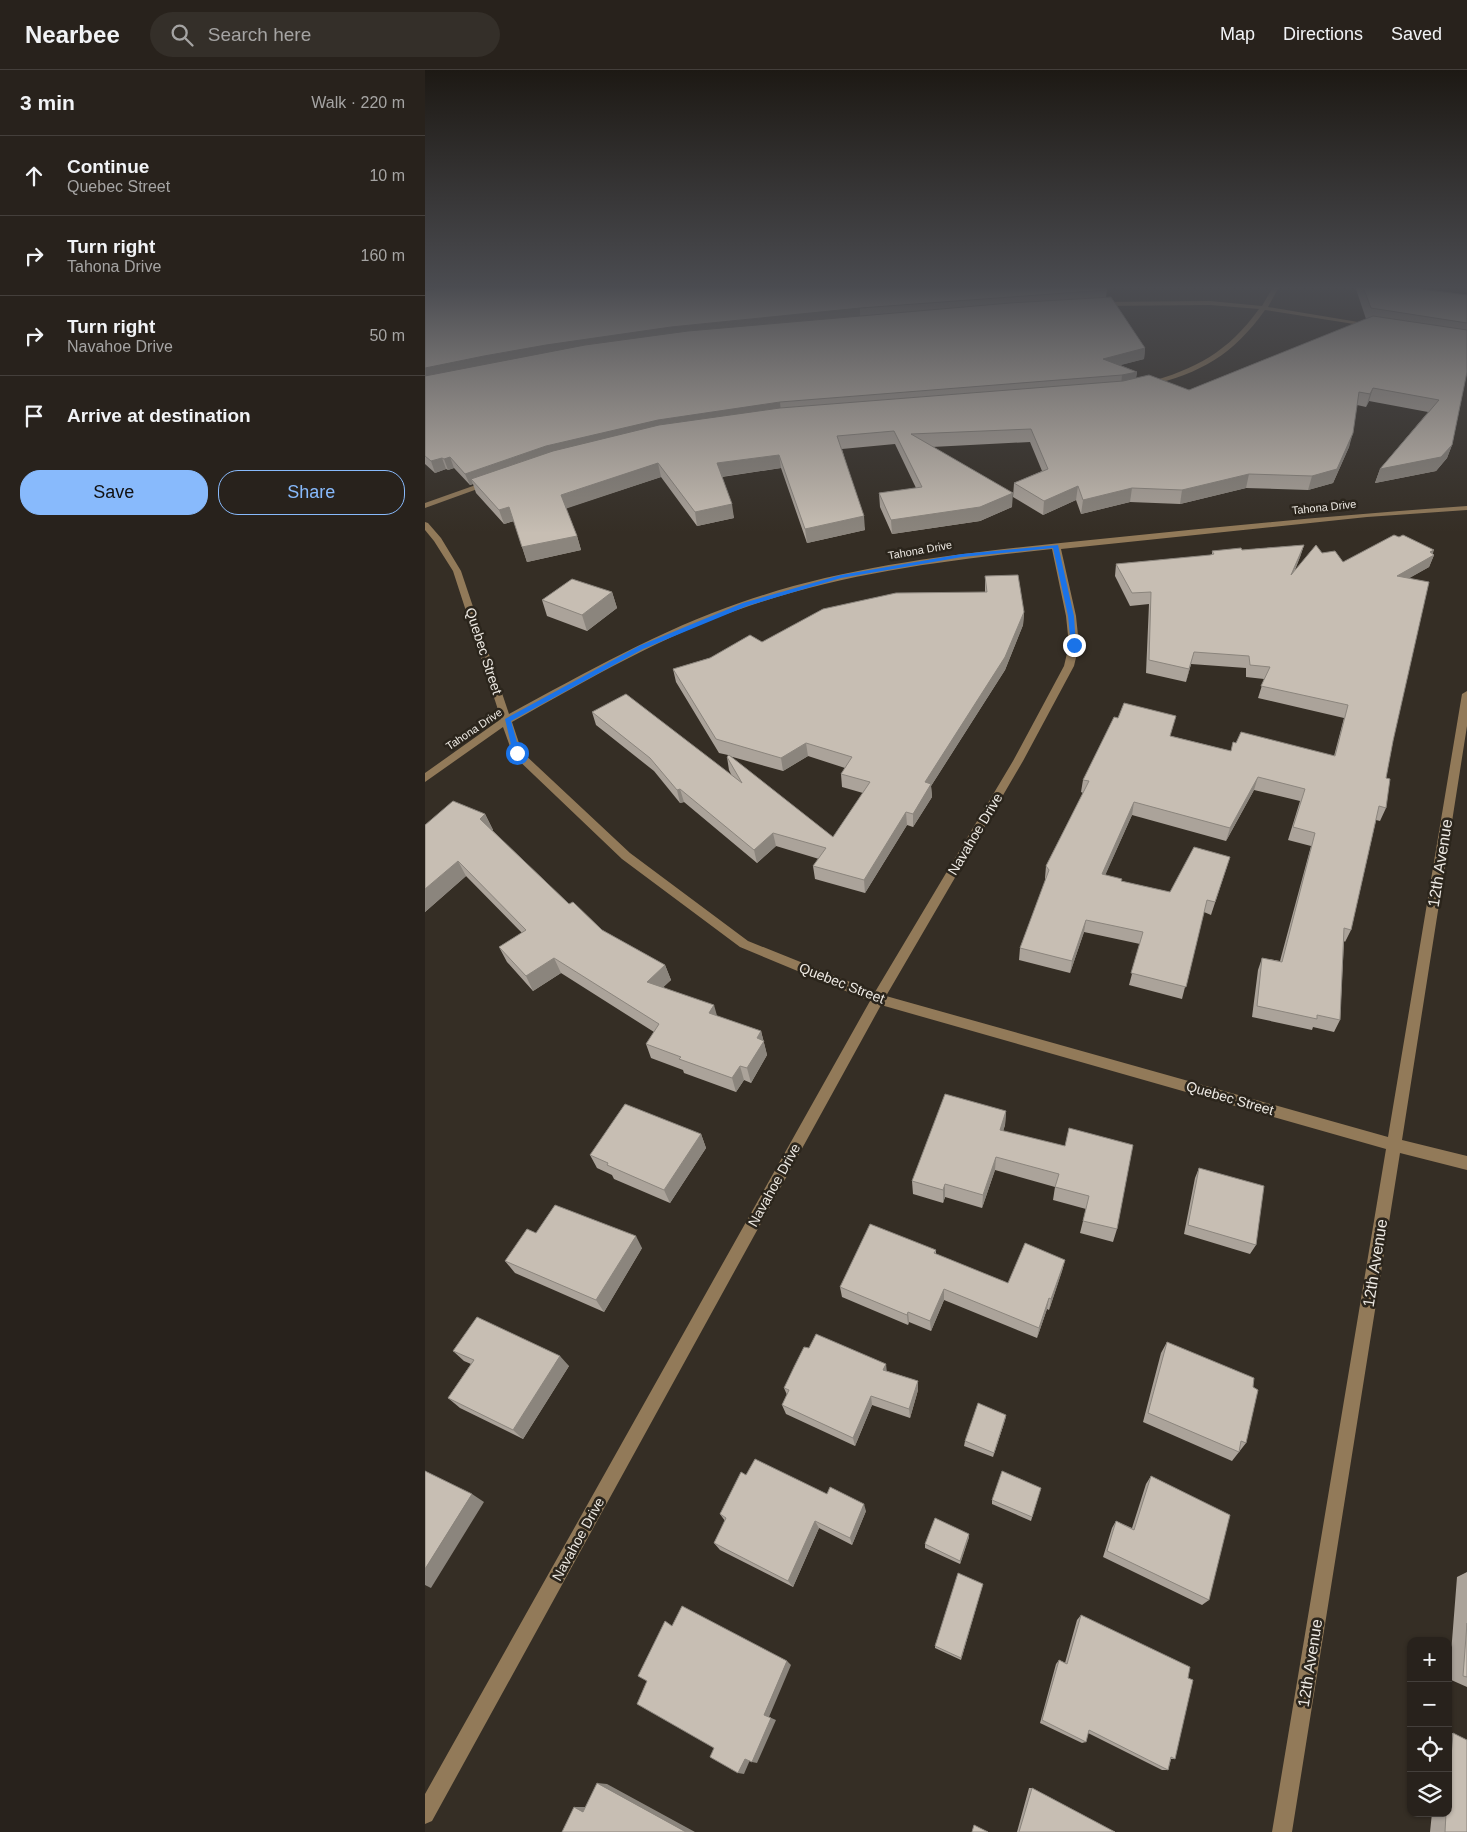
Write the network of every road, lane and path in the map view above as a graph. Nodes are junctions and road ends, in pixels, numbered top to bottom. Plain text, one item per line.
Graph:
1 (1191, 369) edge
2 (1139, 386) edge
3 (499, 480) edge
4 (425, 506) edge
5 (1467, 508) edge
6 (425, 525) edge
7 (1056, 546) junction
8 (1467, 694) edge
9 (507, 720) junction
10 (425, 778) edge
11 (878, 999) junction
12 (1395, 1145) junction
13 (1467, 1163) edge
14 (425, 1814) edge
15 (1282, 1832) edge

1 - 2 street
3 - 4 street
5 - 7 street, Tahona Drive
6 - 9 street, Quebec Street
7 - 9 street, Tahona Drive
7 - 11 street, Navahoe Drive
8 - 12 street, 12th Avenue
9 - 10 street, Tahona Drive
9 - 11 street, Quebec Street
11 - 12 street, Quebec Street
11 - 14 street, Navahoe Drive
12 - 13 street, Quebec Street
12 - 15 street, 12th Avenue

